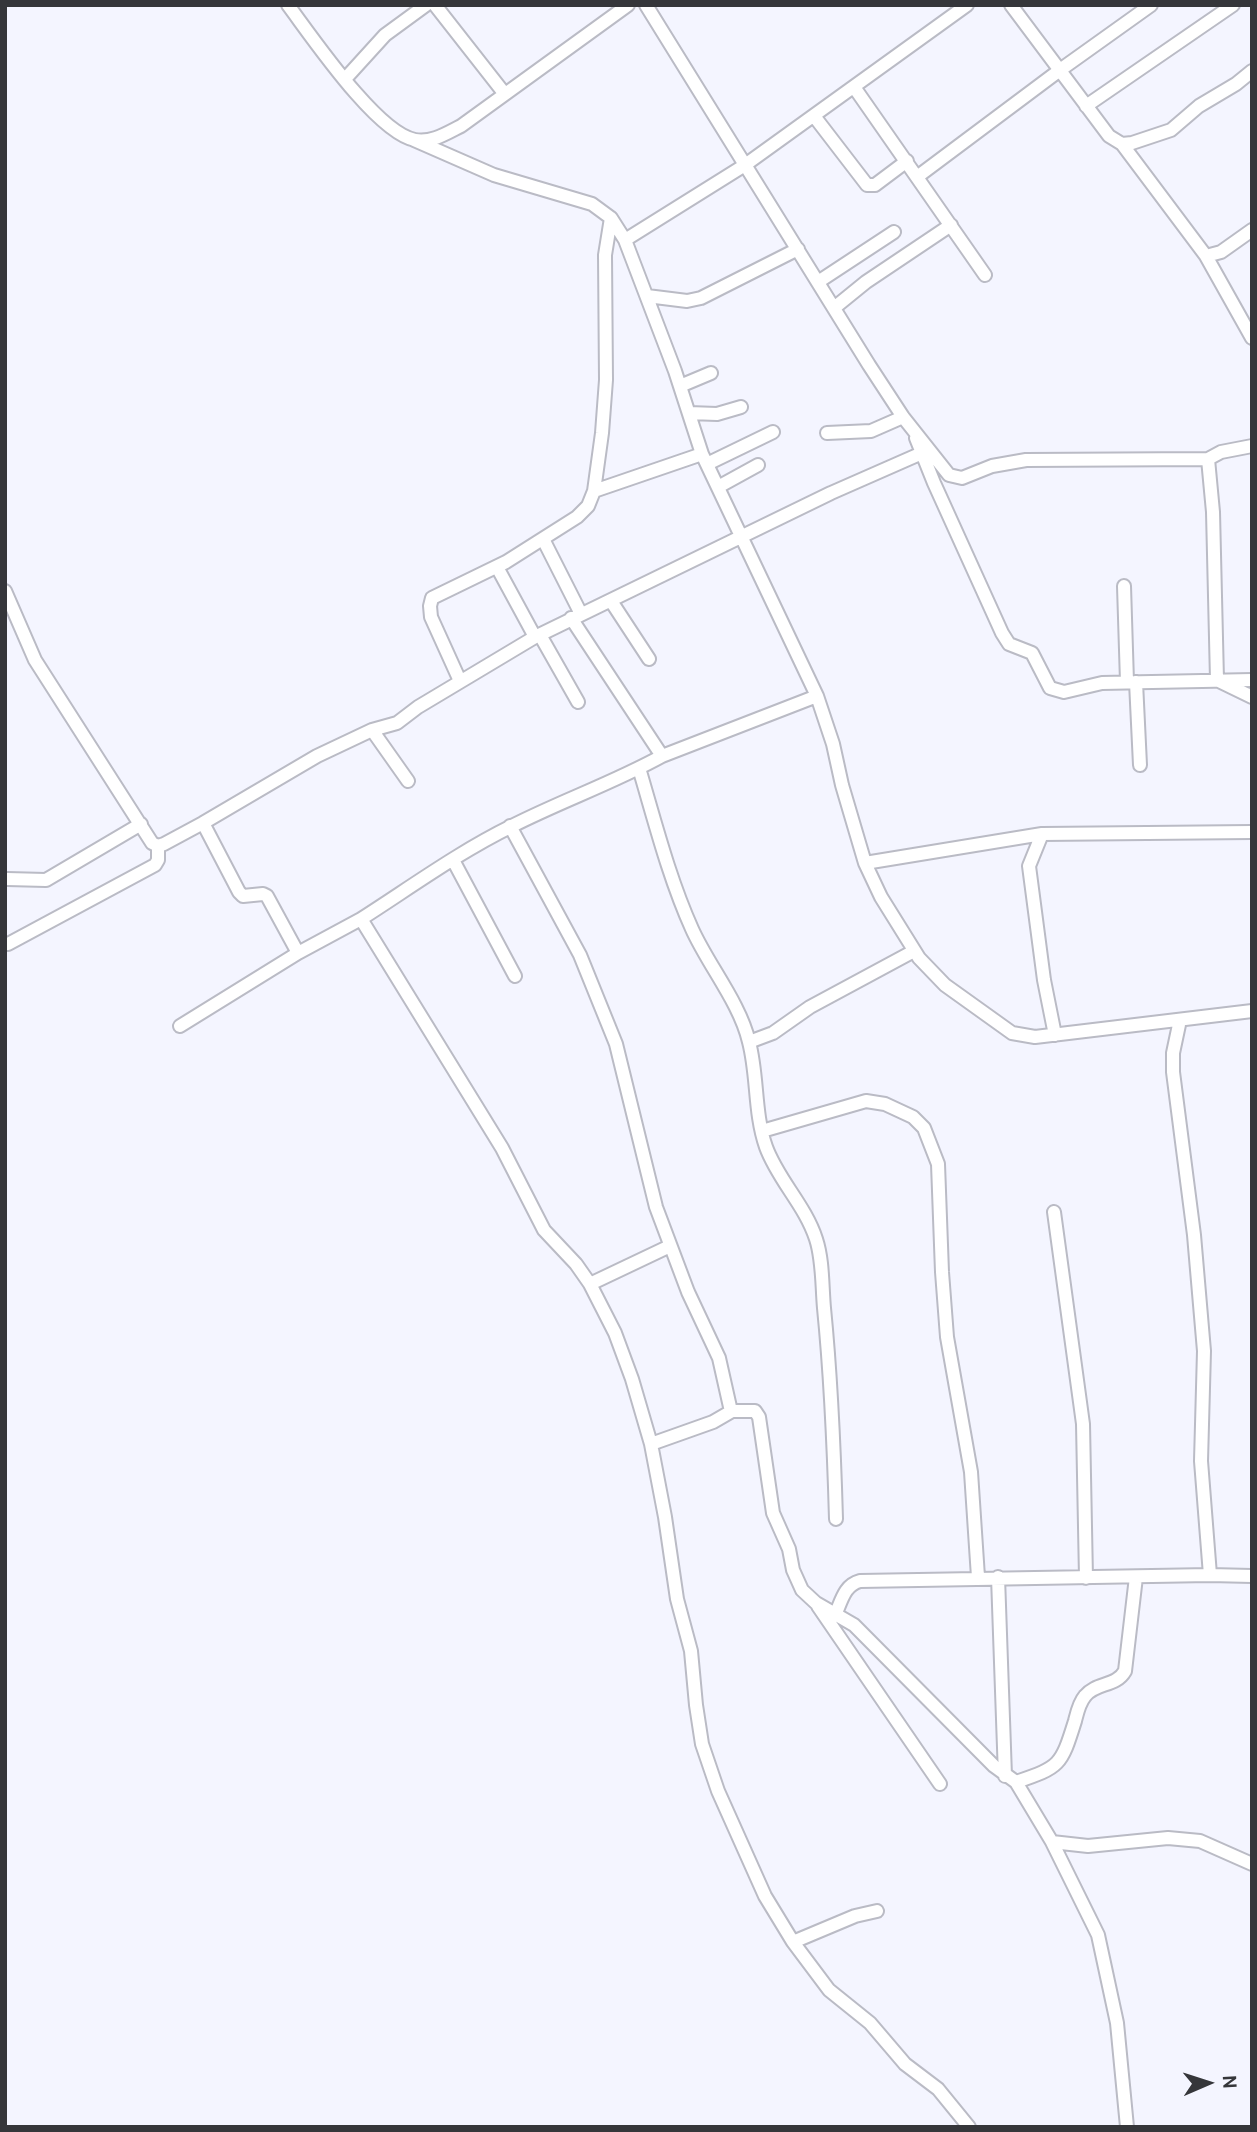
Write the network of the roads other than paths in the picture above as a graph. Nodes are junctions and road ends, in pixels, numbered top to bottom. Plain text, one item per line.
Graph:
1 (288, 5) edge
2 (426, 5) edge
3 (435, 5) edge
4 (646, 5) edge
5 (967, 5) edge
6 (1011, 5) edge
7 (1151, 5) edge
8 (1233, 5) edge
9 (619, 8) edge
10 (1060, 70) junction
11 (1252, 71) edge
12 (345, 79) junction
13 (855, 87) junction
14 (504, 93) junction
15 (1086, 106) junction
16 (814, 116) junction
17 (414, 140) junction
18 (1122, 144) junction
19 (907, 161) junction
20 (746, 165) junction
21 (917, 177) junction
22 (611, 218) junction
23 (951, 225) junction
24 (1252, 230) edge
25 (894, 232) dead end
26 (625, 240) junction
27 (798, 249) junction
28 (1206, 256) junction
29 (985, 275) dead end
30 (818, 282) junction
31 (647, 296) junction
32 (834, 308) junction
33 (1247, 319) edge
34 (1252, 338) edge
35 (711, 373) dead end
36 (680, 386) junction
37 (741, 407) dead end
38 (689, 414) junction
39 (903, 417) junction
40 (914, 431) junction
41 (773, 432) dead end
42 (827, 433) dead end
43 (1252, 446) edge
44 (922, 453) junction
45 (705, 459) junction
46 (1208, 460) junction
47 (758, 465) dead end
48 (718, 487) junction
49 (594, 491) junction
50 (741, 536) junction
51 (543, 539) junction
52 (497, 567) junction
53 (1124, 586) dead end
54 (5, 592) edge
55 (611, 601) junction
56 (576, 616) junction
57 (538, 636) junction
58 (649, 659) dead end
59 (1217, 680) junction
60 (1252, 680) edge
61 (460, 681) junction
62 (1132, 682) junction
63 (817, 696) junction
64 (1252, 697) edge
65 (578, 702) dead end
66 (372, 730) junction
67 (662, 756) junction
68 (1140, 765) dead end
69 (639, 768) junction
70 (408, 782) dead end
71 (203, 823) junction
72 (141, 824) junction
73 (510, 826) junction
74 (1252, 832) edge
75 (1042, 834) junction
76 (158, 846) junction
77 (453, 859) junction
78 (865, 863) junction
79 (7, 879) dead end
80 (362, 919) junction
81 (8, 944) dead end
82 (914, 951) junction
83 (298, 953) junction
84 (515, 976) dead end
85 (1252, 1012) edge
86 (1180, 1020) junction
87 (180, 1026) dead end
88 (1055, 1035) junction
89 (749, 1042) junction
90 (762, 1131) junction
91 (1054, 1212) dead end
92 (670, 1246) junction
93 (590, 1284) junction
94 (732, 1410) junction
95 (651, 1444) junction
96 (836, 1519) dead end
97 (1210, 1574) junction
98 (1252, 1576) edge
99 (978, 1577) junction
100 (999, 1577) junction
101 (1136, 1577) junction
102 (1086, 1578) junction
103 (816, 1603) junction
104 (836, 1613) junction
105 (1010, 1779) junction
106 (940, 1784) dead end
107 (1052, 1842) junction
108 (1252, 1864) edge
109 (877, 1911) dead end
110 (793, 1942) junction
111 (969, 2127) edge
112 (1128, 2127) edge

1 - 12 street
2 - 12 street
3 - 14 street
4 - 20 street
5 - 13 street
6 - 10 street
7 - 10 street
8 - 15 street
9 - 14 street
10 - 15 street
10 - 21 street
11 - 18 street
12 - 17 street
13 - 16 street
13 - 19 street
14 - 17 street
15 - 18 street
16 - 19 street
16 - 20 street
17 - 22 street
18 - 28 street
19 - 21 street
20 - 26 street
20 - 27 street
21 - 23 street
22 - 26 street
22 - 49 street
23 - 29 street
23 - 32 street
24 - 28 street
25 - 30 street
26 - 31 street
27 - 30 street
27 - 31 street
28 - 33 street
30 - 32 street
31 - 36 street
32 - 39 street
33 - 34 street
35 - 36 street
36 - 38 street
37 - 38 street
38 - 45 street
39 - 40 street
39 - 42 street
40 - 44 street
40 - 46 street
41 - 45 street
43 - 46 street
44 - 50 street
44 - 62 street
45 - 48 street
45 - 49 street
46 - 59 street
47 - 48 street
48 - 50 street
49 - 51 street
50 - 55 street
50 - 63 street
51 - 52 street
51 - 56 street
52 - 57 street
52 - 61 street
53 - 62 street
54 - 72 street
55 - 56 street
55 - 58 street
56 - 57 street
56 - 67 street
57 - 61 street
57 - 65 street
59 - 60 street
59 - 62 street
59 - 64 street
61 - 66 street
62 - 68 street
63 - 67 street
63 - 78 street
66 - 70 street
66 - 71 street
67 - 69 street
69 - 73 street
69 - 89 street
71 - 76 street
71 - 83 street
72 - 76 street
72 - 79 street
73 - 77 street
73 - 92 street
74 - 75 street
75 - 78 street
75 - 88 street
76 - 81 street
77 - 80 street
77 - 84 street
78 - 82 street
80 - 83 street
80 - 93 street
82 - 88 street
82 - 89 street
83 - 87 street
85 - 86 street
86 - 88 street
86 - 97 street
89 - 90 street
90 - 96 street
90 - 99 street
91 - 102 street
92 - 93 street
92 - 94 street
93 - 95 street
94 - 95 street
94 - 103 street
95 - 110 street
97 - 98 street
97 - 101 street
99 - 100 street
99 - 104 street
100 - 102 street
100 - 105 street
101 - 102 street
101 - 105 street
103 - 104 street
103 - 106 street
104 - 105 street
105 - 107 street
107 - 108 street
107 - 112 street
109 - 110 street
110 - 111 street

